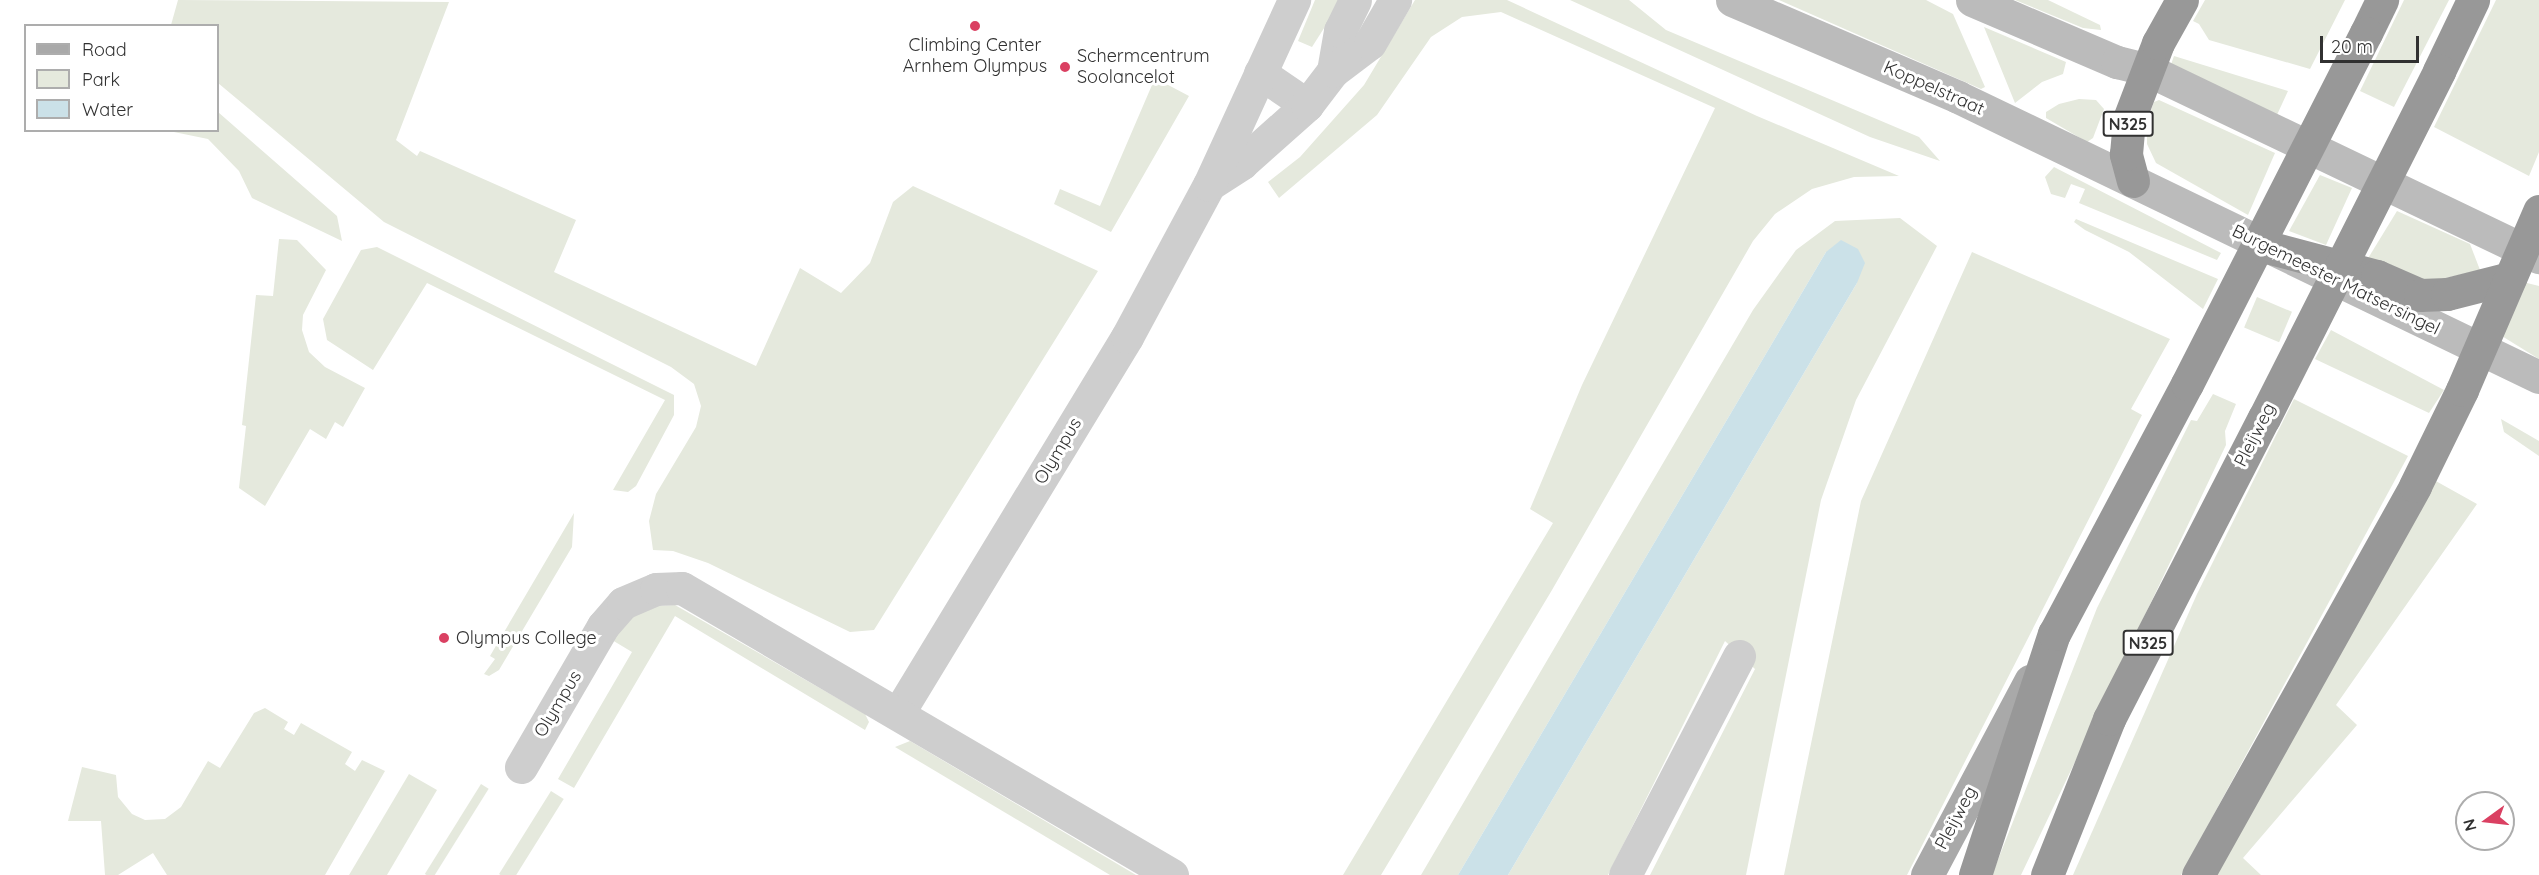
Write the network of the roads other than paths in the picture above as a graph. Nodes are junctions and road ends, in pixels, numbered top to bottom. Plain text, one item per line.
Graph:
1 (1294, 0) edge
2 (1355, 0) edge
3 (1395, 0) edge
4 (1732, 0) edge
5 (1971, 0) edge
6 (2182, 0) edge
7 (2382, 0) edge
8 (2473, 0) edge
9 (2146, 69) junction
10 (1333, 71) junction
11 (1260, 74) junction
12 (1307, 105) junction
13 (2133, 181) junction
14 (1209, 185) junction
15 (2539, 211) edge
16 (2267, 247) junction
17 (2524, 262) edge
18 (2480, 349) junction
19 (2539, 377) edge
20 (2054, 634) junction
21 (1739, 656) dead end
22 (899, 712) junction
23 (521, 766) dead end
24 (1172, 875) edge
25 (1625, 875) edge
26 (1927, 875) edge
27 (1974, 875) edge
28 (2047, 875) edge
29 (2198, 875) edge

1 - 11 street, Olympus
2 - 10 street, Olympus
3 - 10 street, Olympus
4 - 13 street, Koppelstraat
5 - 9 street
6 - 9 highway, N325
7 - 20 highway, Pleijweg, bridge
8 - 28 highway, Pleijweg / N325, bridge
9 - 13 highway, N325
9 - 17 street
10 - 12 street, Olympus
11 - 12 street
11 - 14 street, Olympus
12 - 14 street, Olympus
13 - 16 street, Burgemeester Matsersingel
14 - 22 street, Olympus
15 - 17 highway
16 - 17 highway
16 - 18 street, Burgemeester Matsersingel
17 - 18 highway
18 - 19 street, Burgemeester Matsersingel
18 - 29 highway
20 - 26 main road, Pleijweg
20 - 27 highway, Pleijweg
21 - 25 street
22 - 23 street, Olympus
22 - 24 street, Olympus

